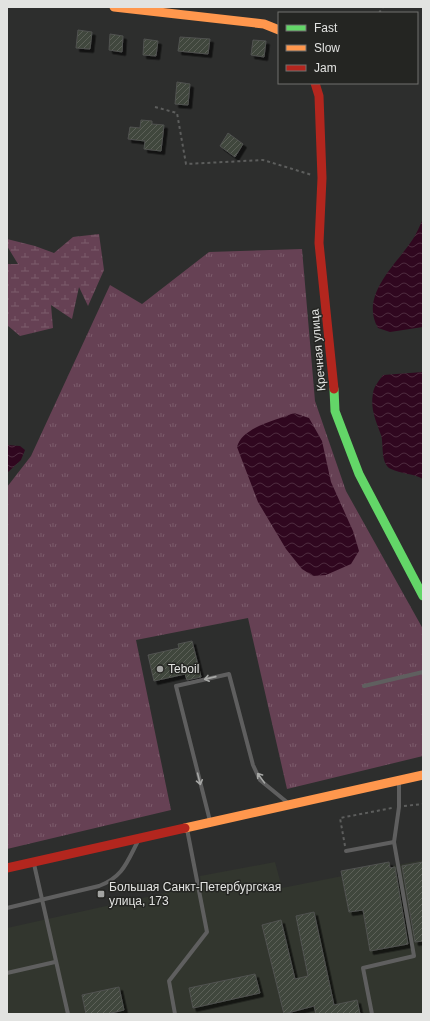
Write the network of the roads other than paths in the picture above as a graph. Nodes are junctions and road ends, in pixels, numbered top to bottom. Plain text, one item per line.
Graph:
1 (114, 7) edge
2 (278, 30) edge
3 (315, 84) edge
4 (423, 596) edge
5 (423, 672) edge
6 (364, 686) dead end
7 (423, 775) edge
8 (399, 780) junction
9 (290, 804) junction
10 (210, 822) junction
11 (187, 827) junction
12 (140, 838) junction
13 (394, 842) junction
14 (346, 851) road end
15 (34, 862) junction
16 (7, 868) edge
17 (42, 900) junction
18 (7, 908) edge
19 (55, 962) junction
20 (7, 973) edge
21 (68, 1014) edge
22 (175, 1014) edge
23 (372, 1014) edge

1 - 2 street
3 - 4 street, Кречная улица
5 - 6 lane
7 - 8 street
8 - 9 street
8 - 13 lane
9 - 10 street
9 -> 10 lane
10 - 11 street
11 - 12 street
11 - 22 lane
12 - 15 street
12 - 17 lane
13 - 14 lane
13 - 23 lane
15 - 16 street
15 - 17 lane
17 - 18 lane
17 - 19 lane
19 - 20 lane
19 - 21 lane

